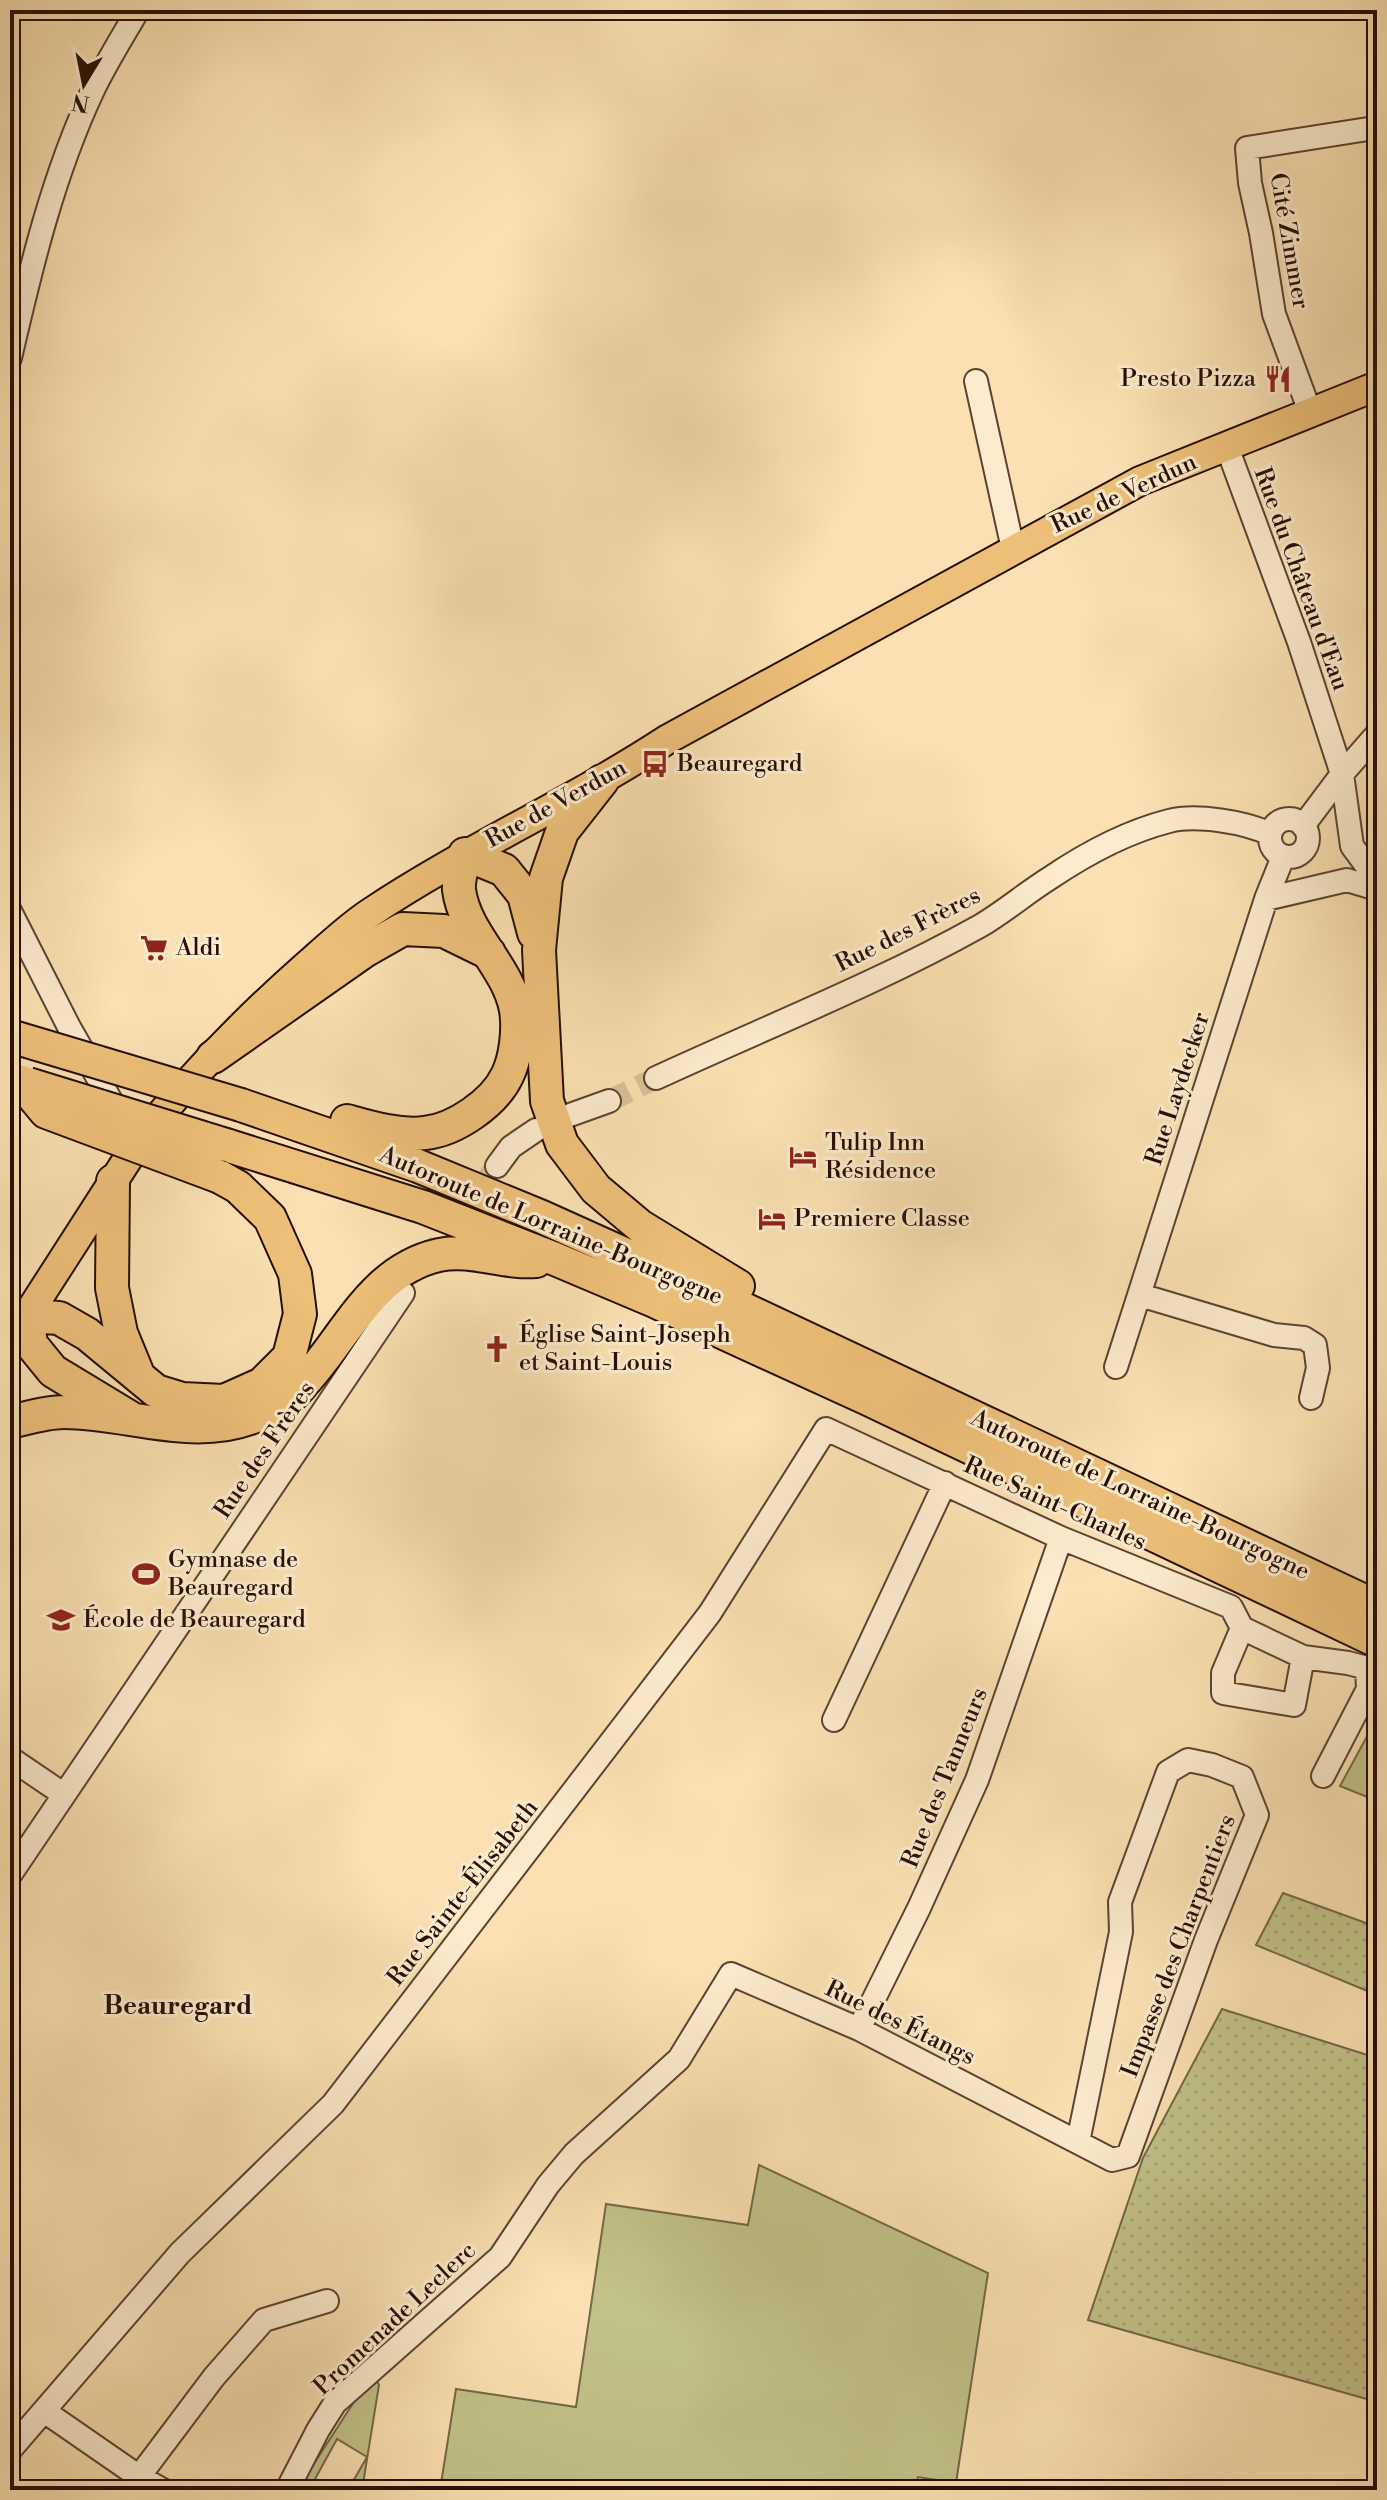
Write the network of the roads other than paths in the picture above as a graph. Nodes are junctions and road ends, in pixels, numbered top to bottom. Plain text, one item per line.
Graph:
1 (138, 10) edge
2 (1368, 129) dead end
3 (10, 358) edge
4 (976, 381) dead end
5 (1377, 386) edge
6 (1310, 412) junction
7 (1227, 447) junction
8 (1013, 549) junction
9 (1377, 734) edge
10 (1342, 774) junction
11 (602, 781) junction
12 (1303, 826) junction
13 (1270, 834) junction
14 (465, 854) junction
15 (1283, 857) junction
16 (1377, 880) edge
17 (1377, 889) edge
18 (1266, 899) junction
19 (10, 911) edge
20 (539, 950) junction
21 (489, 953) junction
22 (10, 1036) edge
23 (213, 1057) junction
24 (656, 1078) tunnel mouth
25 (16, 1080) edge
26 (109, 1101) junction
27 (609, 1101) tunnel mouth
28 (241, 1105) junction
29 (570, 1115) dead end
30 (156, 1119) junction
31 (536, 1130) dead end
32 (138, 1143) junction
33 (497, 1166) tunnel mouth
34 (113, 1181) junction
35 (555, 1259) junction
36 (403, 1293) dead end
37 (1140, 1295) junction
38 (18, 1329) edge
39 (1116, 1367) dead end
40 (877, 1371) junction
41 (139, 1378) junction
42 (1311, 1398) dead end
43 (129, 1417) junction
44 (10, 1422) edge
45 (945, 1483) junction
46 (1061, 1538) junction
47 (1377, 1607) edge
48 (1242, 1628) junction
49 (1377, 1641) edge
50 (1303, 1657) junction
51 (834, 1720) dead end
52 (10, 1758) edge
53 (1323, 1776) dead end
54 (63, 1794) junction
55 (10, 1875) edge
56 (731, 1974) joint
57 (859, 2029) junction
58 (1043, 2124) joint
59 (1078, 2142) junction
60 (327, 2301) dead end
61 (44, 2411) junction
62 (10, 2450) edge
63 (133, 2483) edge
64 (163, 2490) edge
65 (287, 2490) edge

1 - 3 street
2 - 6 street, Cité Zimmer
4 - 8 street
5 - 6 main road, Rue de Verdun
6 - 7 main road, Rue de Verdun
7 - 8 main road, Rue de Verdun
7 - 10 street, Rue du Château d'Eau
8 - 11 main road, Rue de Verdun
9 - 10 street
10 - 12 street
10 - 16 street
11 - 14 main road, Rue de Verdun
11 - 20 highway
12 - 13 street
12 - 15 street
13 - 15 street
13 - 24 street, Rue des Frères
14 - 20 highway
14 - 21 highway
14 - 23 main road, Rue de Verdun
15 - 18 street, Rue Laydecker
17 - 18 street
18 - 37 street, Rue Laydecker
19 - 26 street
20 - 40 highway
21 - 23 highway
21 - 28 highway
22 - 28 highway, Autoroute de Lorraine-Bourgogne, bridge
23 - 30 main road, Rue de Verdun
25 - 35 highway, Autoroute de Lorraine-Bourgogne, bridge
25 - 41 highway, bridge
26 - 30 street
26 - 32 street
27 - 29 street
28 - 40 highway, Autoroute de Lorraine-Bourgogne
30 - 32 main road, Rue de Verdun
31 - 33 street
32 - 34 main road, Rue de Verdun
34 - 38 main road, Rue de Verdun
34 - 41 highway
35 - 43 highway
35 - 49 highway, Autoroute de Lorraine-Bourgogne
36 - 54 street, Rue des Frères
37 - 39 street, Rue Laydecker
37 - 42 street
38 - 41 highway
38 - 43 highway
40 - 47 highway, Autoroute de Lorraine-Bourgogne
43 - 44 highway
45 - 46 street, Rue Saint-Charles
45 - 51 street, Rue Saint-Charles
45 - 61 street, Rue Sainte-Élisabeth
46 - 48 street, Rue Saint-Charles
46 - 57 street, Rue des Tanneurs
48 - 50 street, Rue Saint-Charles
48 - 50 street
50 - 53 street, Rue Saint-Charles
52 - 54 street
54 - 55 street, Rue des Frères
56 - 57 street, Rue des Étangs
56 - 65 street, Promenade Leclerc
57 - 58 street, Rue des Étangs
58 - 59 street, Impasse des Charpentiers
59 - 59 street, Impasse des Charpentiers
60 - 63 street
61 - 62 street, Rue Sainte-Élisabeth
61 - 63 street
63 - 64 street

